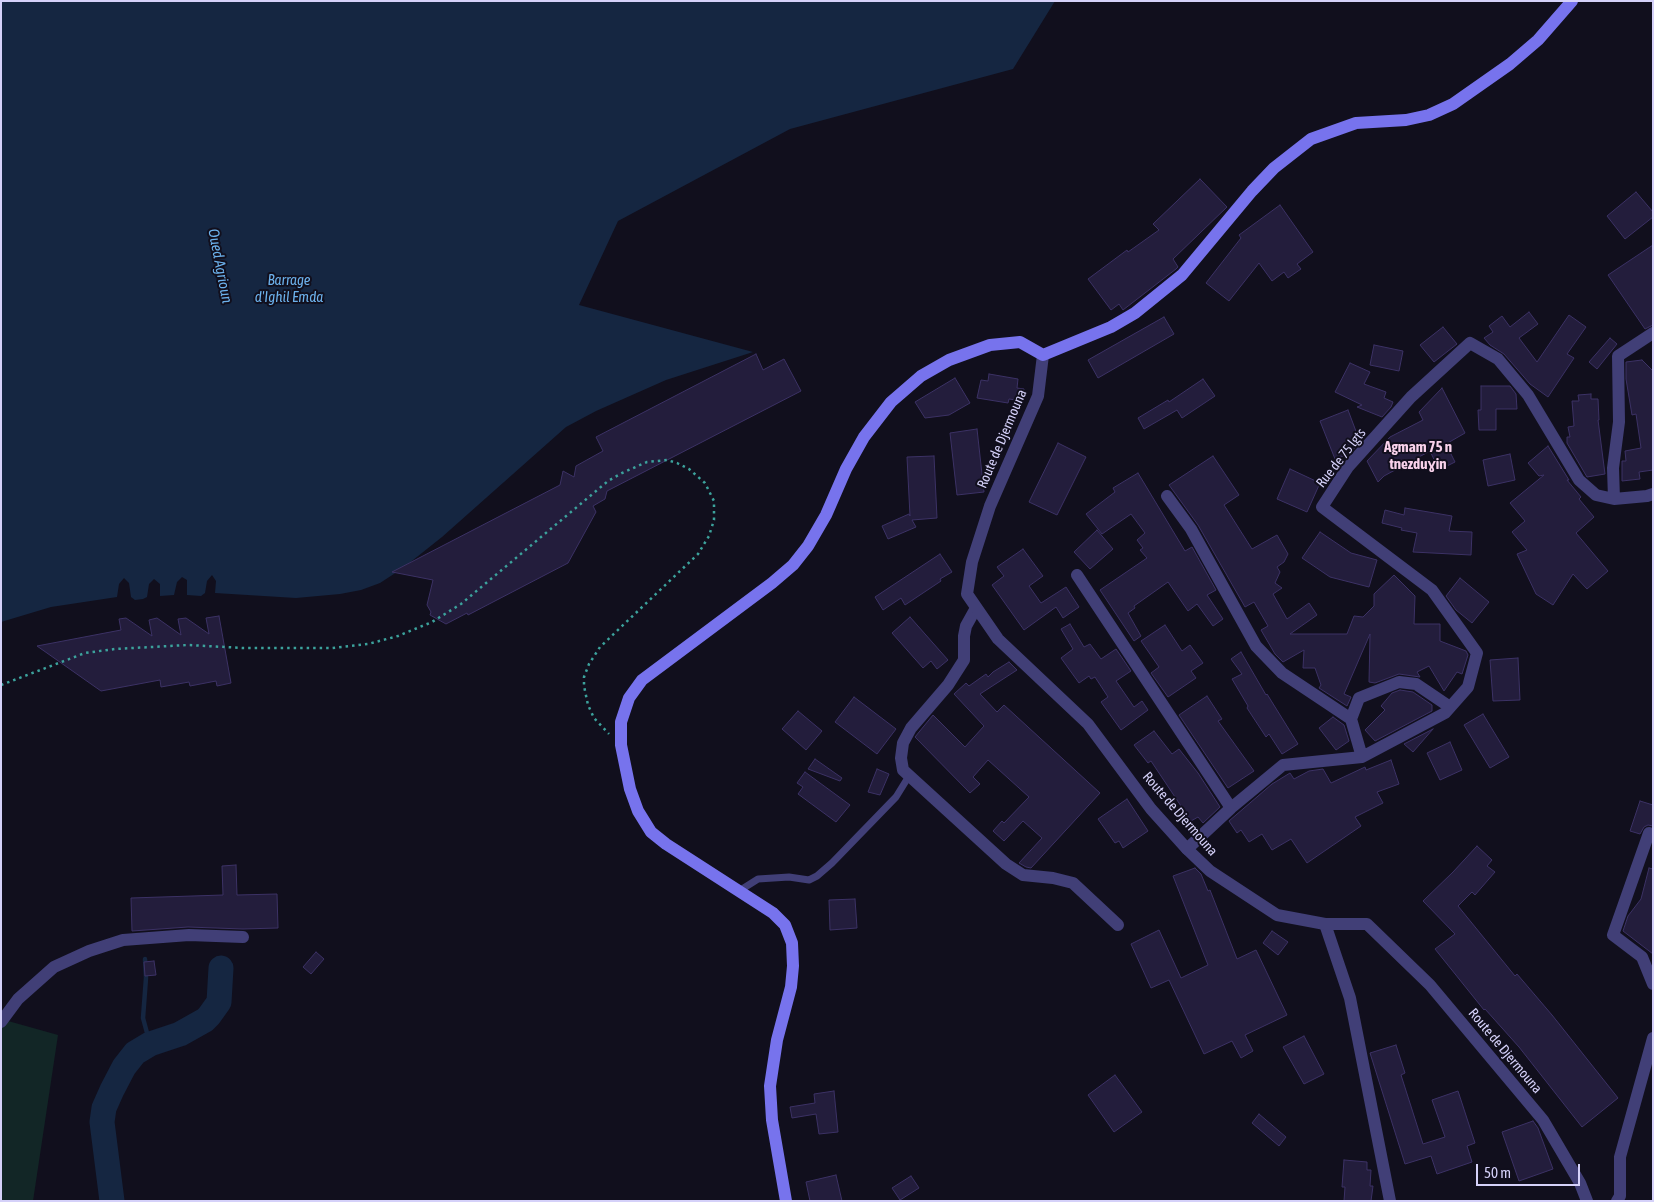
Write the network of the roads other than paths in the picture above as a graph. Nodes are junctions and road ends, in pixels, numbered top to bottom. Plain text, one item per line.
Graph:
1 (1572, 1) edge
2 (1653, 333) edge
3 (1043, 355) junction
4 (1653, 494) edge
5 (1167, 496) dead end
6 (1614, 499) junction
7 (1077, 576) dead end
8 (976, 608) junction
9 (1450, 707) junction
10 (1351, 719) junction
11 (1362, 757) junction
12 (909, 776) junction
13 (1231, 808) junction
14 (1649, 832) dead end
15 (1187, 849) junction
16 (740, 891) junction
17 (1326, 924) junction
18 (1118, 925) dead end
19 (243, 937) dead end
20 (1653, 984) edge
21 (1, 1022) edge
22 (1653, 1038) edge
23 (786, 1201) edge
24 (1390, 1201) edge
25 (1587, 1201) edge
26 (1617, 1201) edge

1 - 3 main road
2 - 6 street
3 - 8 street, Route de Djermouna
3 - 16 main road
4 - 6 street
5 - 10 street
6 - 9 street, Rue de 75 lgts
7 - 13 street
8 - 12 street
8 - 15 street, Route de Djermouna
9 - 10 street
9 - 11 street, Rue de 75 lgts
10 - 11 street
11 - 13 street, Rue de 75 lgts
12 - 16 lane
12 - 18 street
13 - 15 street, Rue de 75 lgts
14 - 20 street
15 - 17 street, Route de Djermouna
16 - 23 main road
17 - 24 street
17 - 25 street, Route de Djermouna
19 - 21 street
22 - 26 street

